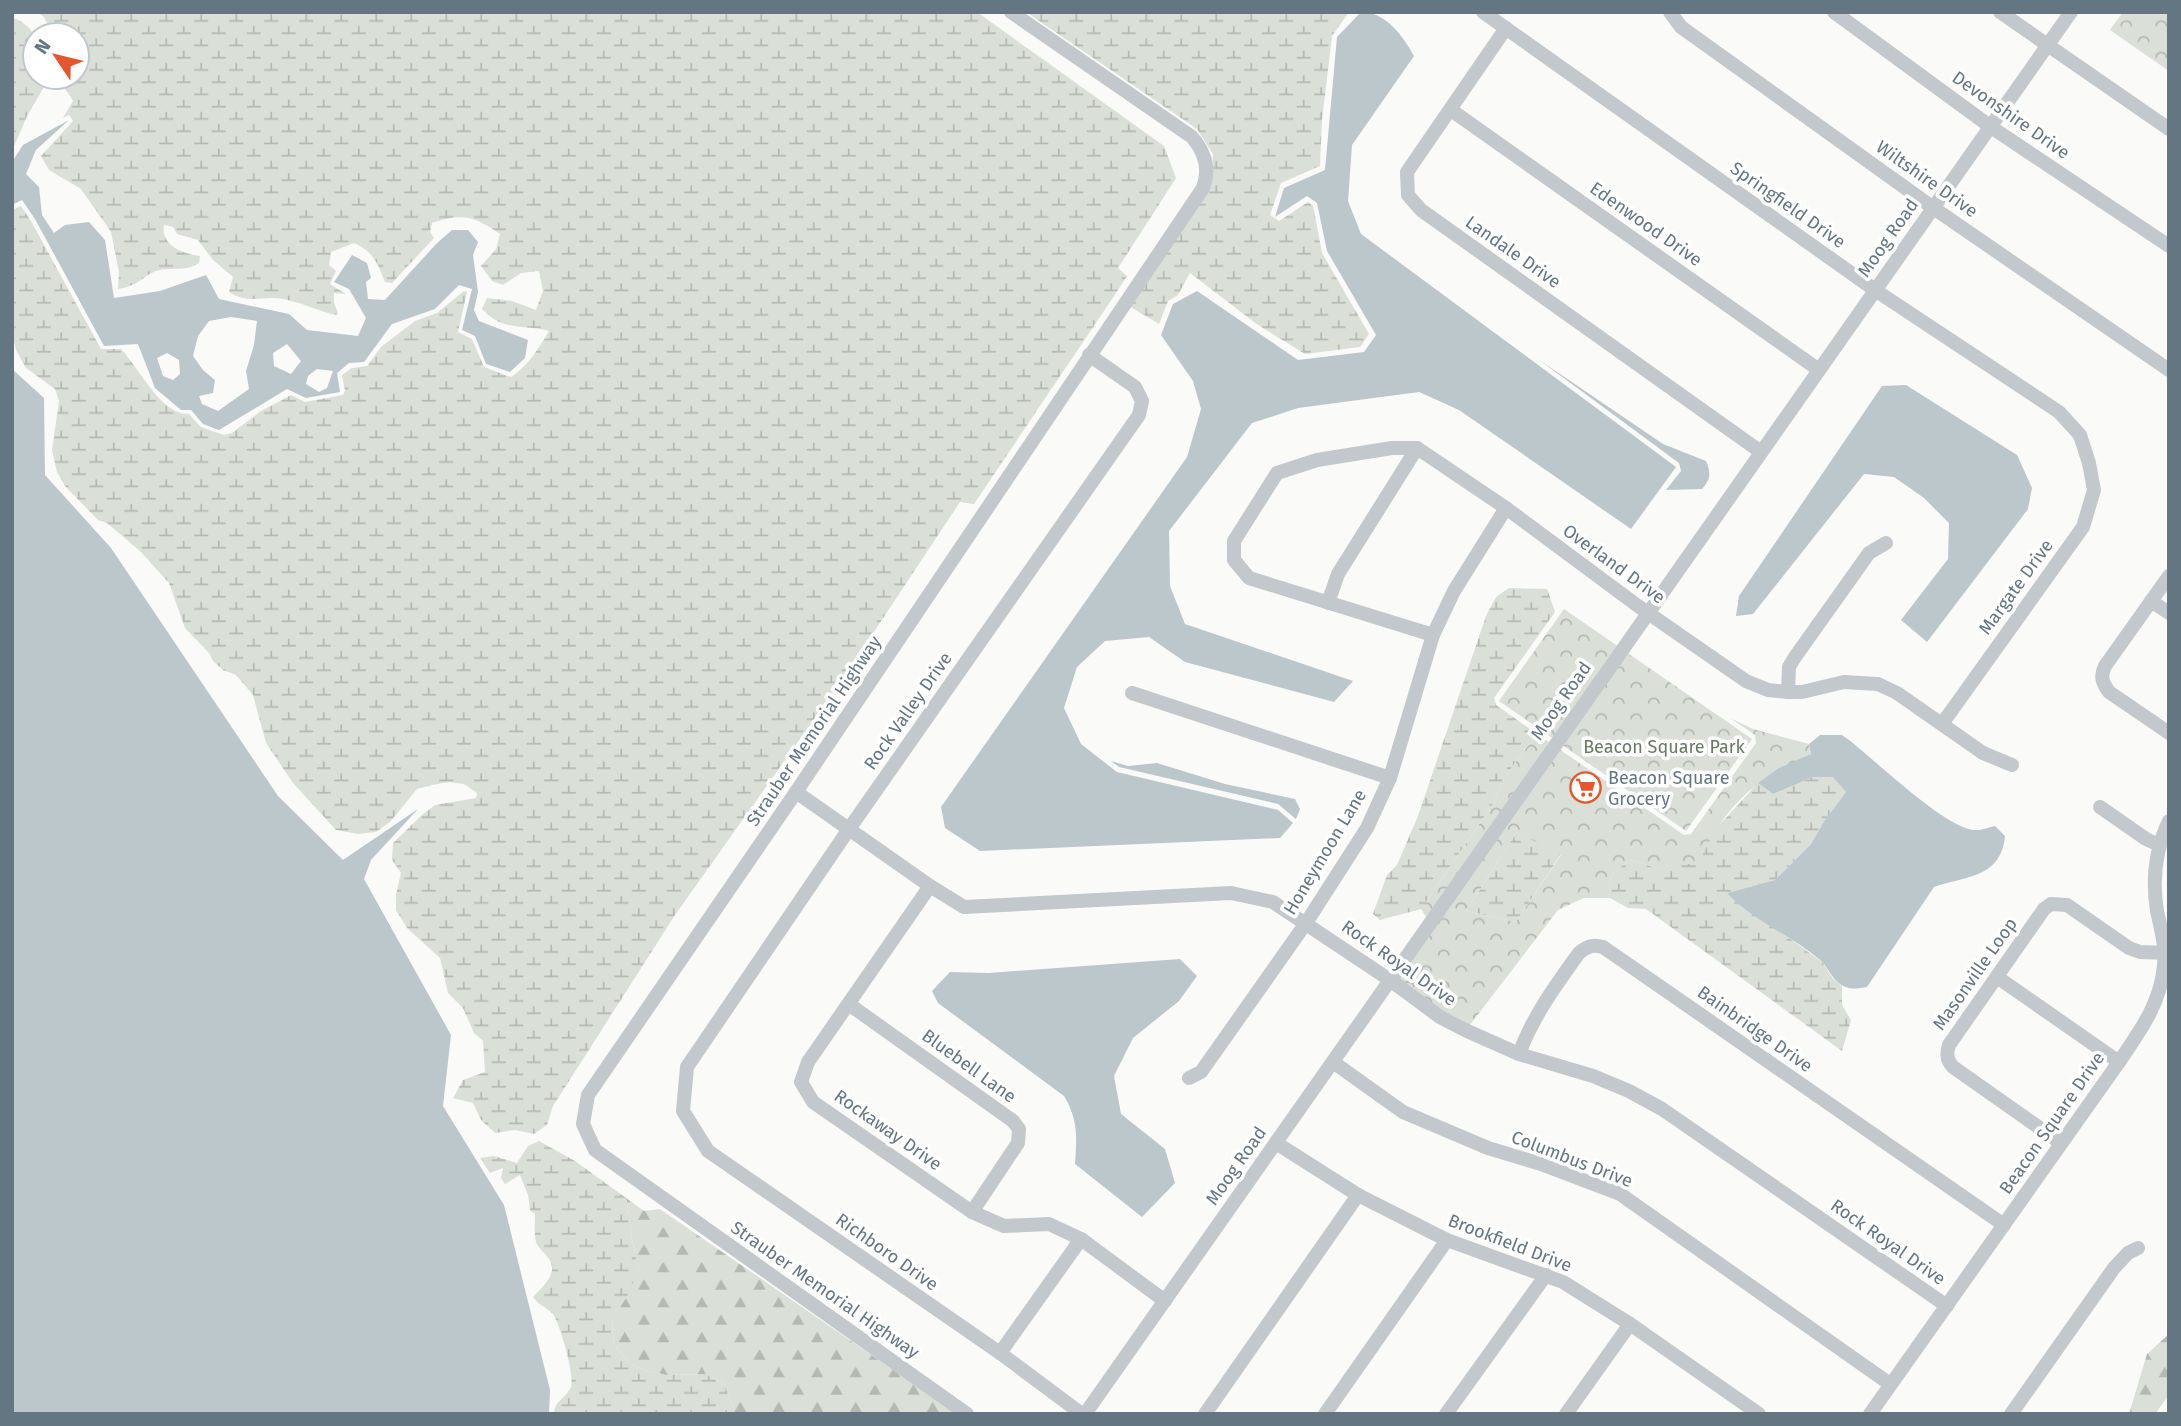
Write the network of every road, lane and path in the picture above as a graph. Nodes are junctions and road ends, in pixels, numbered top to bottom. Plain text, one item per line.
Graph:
1 (1011, 12) edge
2 (1483, 12) edge
3 (1670, 12) edge
4 (1834, 12) edge
5 (2000, 12) edge
6 (2071, 12) edge
7 (1506, 28) junction
8 (2047, 46) junction
9 (1451, 110) junction
10 (1991, 127) junction
11 (2169, 129) edge
12 (1932, 208) junction
13 (2169, 246) edge
14 (1875, 290) junction
15 (1088, 355) junction
16 (1819, 370) junction
17 (2169, 370) edge
18 (1417, 448) junction
19 (1761, 452) junction
20 (2089, 463) joint
21 (1506, 508) junction
22 (1886, 543) dead end
23 (2169, 576) edge
24 (2151, 601) junction
25 (1328, 603) junction
26 (1647, 613) junction
27 (2169, 613) edge
28 (1433, 635) junction
29 (1132, 692) dead end
30 (1788, 692) junction
31 (1942, 724) junction
32 (2169, 733) edge
33 (2012, 765) dead end
34 (1390, 778) junction
35 (796, 792) junction
36 (2100, 807) dead end
37 (2169, 821) edge
38 (849, 829) junction
39 (2159, 845) junction
40 (930, 886) junction
41 (1306, 923) junction
42 (2167, 953) edge
43 (1997, 976) junction
44 (1391, 980) junction
45 (850, 1005) junction
46 (1519, 1054) junction
47 (1333, 1062) junction
48 (2119, 1062) junction
49 (1189, 1078) dead end
50 (683, 1111) joint
51 (1276, 1143) junction
52 (2061, 1143) junction
53 (1358, 1195) junction
54 (972, 1212) junction
55 (2004, 1225) junction
56 (1081, 1239) junction
57 (1447, 1240) junction
58 (2138, 1248) dead end
59 (1546, 1275) junction
60 (1165, 1301) junction
61 (1947, 1306) junction
62 (1630, 1324) junction
63 (1000, 1353) junction
64 (1890, 1384) junction
65 (967, 1414) edge
66 (1084, 1414) edge
67 (1205, 1414) edge
68 (1325, 1414) edge
69 (1446, 1414) edge
70 (1566, 1414) edge
71 (1759, 1414) edge
72 (1870, 1414) edge
73 (2011, 1414) edge

1 - 15 street, Strauber Memorial Highway
2 - 7 street, Springfield Drive
3 - 12 street, Wiltshire Drive
4 - 10 street, Devonshire Drive
5 - 8 street
6 - 8 street, Moog Road
7 - 9 street, Landale Drive
7 - 14 street, Springfield Drive
8 - 10 street, Moog Road
8 - 11 street
9 - 16 street, Edenwood Drive
9 - 19 street, Landale Drive
10 - 12 street, Moog Road
10 - 13 street, Devonshire Drive
12 - 14 street, Moog Road
12 - 17 street, Wiltshire Drive
14 - 16 street, Moog Road
14 - 20 street, Springfield Drive
15 - 35 street, Strauber Memorial Highway
15 - 38 street, Rock Valley Drive
16 - 19 street, Moog Road
18 - 21 street, Overland Drive
18 - 25 street
18 - 25 street
19 - 26 street, Moog Road
20 - 31 street, Margate Drive
21 - 26 street, Overland Drive
21 - 28 street, Honeymoon Lane
22 - 30 street
23 - 24 street
24 - 27 street
24 - 32 street
25 - 28 street
26 - 30 street, Overland Drive
26 - 44 street, Moog Road
28 - 34 street, Honeymoon Lane
29 - 34 street
30 - 31 street, Overland Drive
31 - 33 street, Overland Drive
34 - 41 street, Honeymoon Lane
35 - 38 street, Rock Royal Drive
35 - 65 street, Strauber Memorial Highway
36 - 39 street
37 - 39 street, Beacon Square Drive
38 - 40 street, Rock Royal Drive
38 - 50 street, Rock Valley Drive
39 - 42 street, Beacon Square Drive
40 - 41 street, Rock Royal Drive
40 - 45 street, Rockaway Drive
41 - 44 street, Rock Royal Drive
41 - 49 street, Honeymoon Lane
42 - 43 street, Masonville Loop
42 - 48 street, Beacon Square Drive
43 - 48 street
43 - 52 street, Masonville Loop
44 - 46 street, Rock Royal Drive
44 - 47 street, Moog Road
45 - 54 street, Bluebell Lane
45 - 54 street, Rockaway Drive
46 - 55 street, Bainbridge Drive
46 - 61 street, Rock Royal Drive
47 - 51 street, Moog Road
47 - 64 street, Columbus Drive
48 - 52 street, Beacon Square Drive
50 - 63 street, Richboro Drive
51 - 53 street, Brookfield Drive
51 - 60 street, Moog Road
52 - 55 street, Beacon Square Drive
53 - 57 street, Brookfield Drive
53 - 67 street
54 - 56 street, Rockaway Drive
55 - 61 street, Beacon Square Drive
56 - 60 street, Rockaway Drive
56 - 63 street
57 - 59 street, Brookfield Drive
57 - 68 street
58 - 73 street
59 - 62 street, Brookfield Drive
59 - 69 street
60 - 66 street, Moog Road
61 - 64 street, Beacon Square Drive
62 - 70 street
62 - 71 street, Brookfield Drive
63 - 66 street, Richboro Drive
64 - 72 street, Beacon Square Drive

